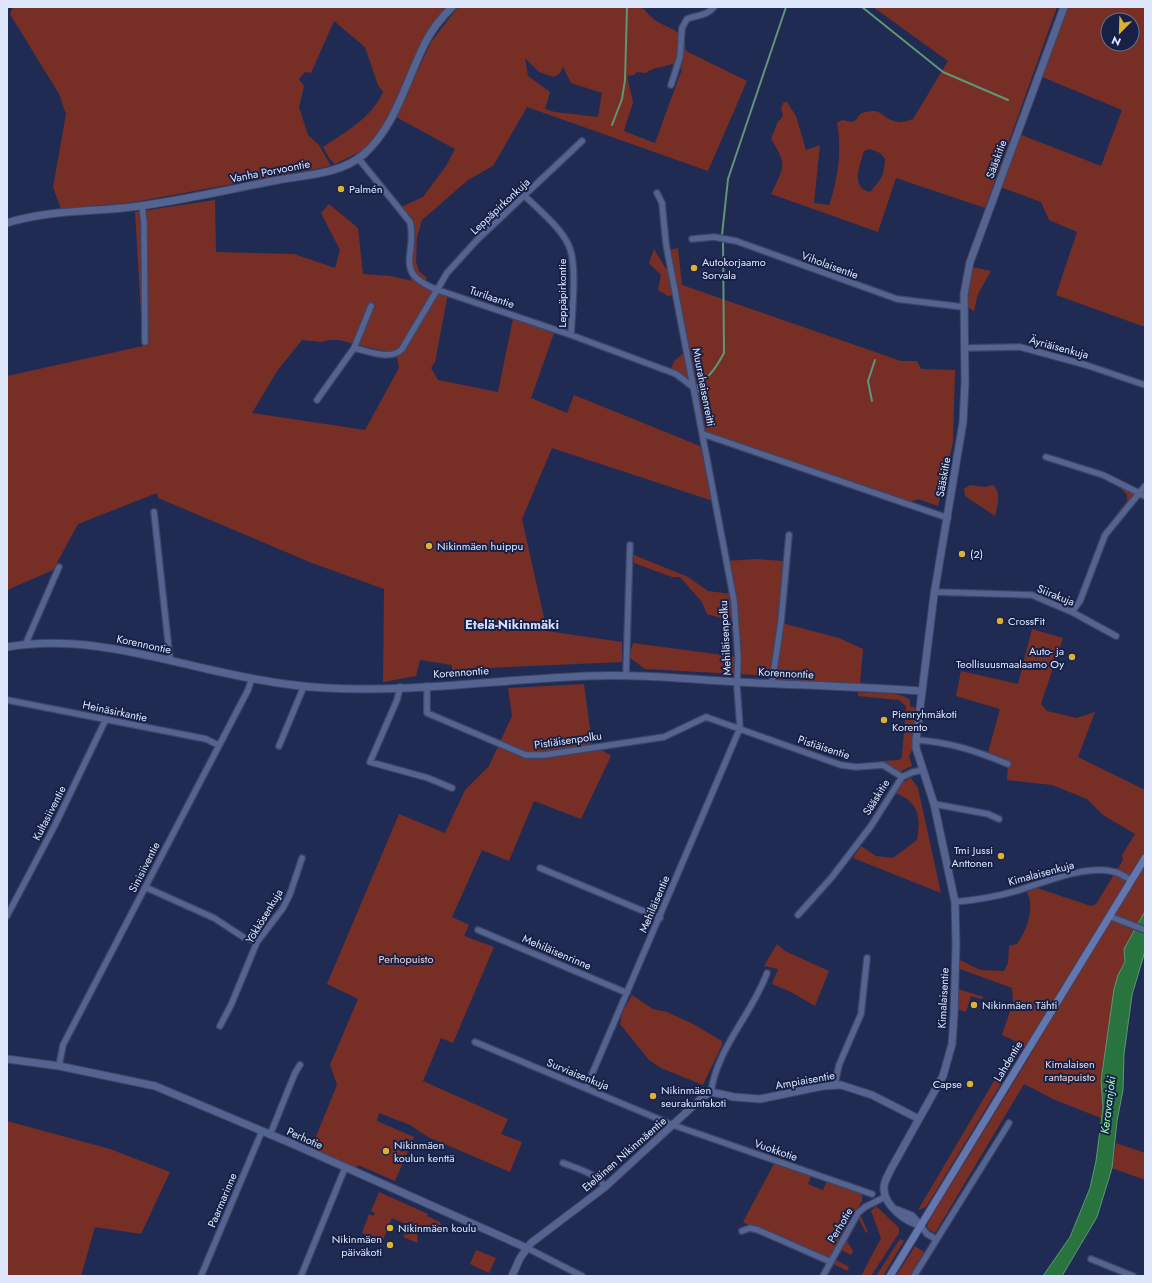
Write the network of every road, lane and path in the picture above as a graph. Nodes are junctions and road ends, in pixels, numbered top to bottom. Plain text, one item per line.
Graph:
1 (452, 7) edge
2 (714, 7) edge
3 (1064, 7) edge
4 (671, 86) dead end
5 (582, 141) dead end
6 (358, 158) junction
7 (657, 193) dead end
8 (525, 196) junction
9 (142, 205) junction
10 (7, 223) edge
11 (692, 239) dead end
12 (438, 290) junction
13 (371, 306) dead end
14 (963, 307) junction
15 (571, 335) junction
16 (145, 342) dead end
17 (354, 348) junction
18 (964, 348) junction
19 (1145, 385) edge
20 (693, 387) junction
21 (317, 400) dead end
22 (703, 434) junction
23 (1046, 457) dead end
24 (1145, 486) edge
25 (1142, 495) edge
26 (154, 512) dead end
27 (948, 518) junction
28 (789, 535) dead end
29 (630, 545) dead end
30 (59, 567) dead end
31 (934, 592) junction
32 (1072, 612) junction
33 (1116, 636) dead end
34 (26, 643) junction
35 (7, 647) edge
36 (170, 660) junction
37 (626, 675) junction
38 (252, 678) junction
39 (737, 682) junction
40 (772, 683) junction
41 (304, 686) junction
42 (427, 686) junction
43 (400, 687) junction
44 (921, 691) junction
45 (7, 700) edge
46 (106, 719) junction
47 (740, 728) junction
48 (916, 740) junction
49 (218, 745) junction
50 (279, 746) dead end
51 (1008, 764) dead end
52 (923, 770) junction
53 (902, 777) junction
54 (452, 788) dead end
55 (934, 804) junction
56 (999, 819) dead end
57 (302, 858) dead end
58 (1145, 858) edge
59 (540, 868) dead end
60 (1131, 880) junction
61 (145, 888) junction
62 (955, 902) junction
63 (798, 915) dead end
64 (7, 916) edge
65 (1109, 916) junction
66 (660, 918) junction
67 (478, 930) dead end
68 (1145, 930) edge
69 (257, 942) junction
70 (867, 958) dead end
71 (767, 974) dead end
72 (627, 993) junction
73 (220, 1026) dead end
74 (475, 1042) dead end
75 (7, 1059) edge
76 (300, 1065) dead end
77 (59, 1066) junction
78 (835, 1084) junction
79 (586, 1088) junction
80 (711, 1092) junction
81 (919, 1119) junction
82 (1009, 1123) dead end
83 (673, 1125) junction
84 (262, 1131) junction
85 (270, 1135) junction
86 (563, 1163) dead end
87 (345, 1168) junction
88 (605, 1187) junction
89 (872, 1194) dead end
90 (885, 1197) junction
91 (920, 1225) junction
92 (742, 1231) dead end
93 (936, 1239) junction
94 (527, 1248) junction
95 (1091, 1259) dead end
96 (831, 1262) junction
97 (201, 1276) edge
98 (301, 1276) edge
99 (512, 1276) edge
100 (582, 1276) edge
101 (823, 1276) edge
102 (890, 1276) edge
103 (914, 1276) edge
104 (1133, 1276) edge

1 - 6 street, Vanha Porvoontie
2 - 4 street
3 - 14 street, Sääskitie
5 - 8 street, Leppäpirkonkuja
6 - 9 street, Vanha Porvoontie
6 - 12 street, Turilaantie
7 - 20 street, Muurahaisenreitti
8 - 12 street, Leppäpirkonkuja
8 - 15 street, Leppäpirkontie
9 - 10 street, Vanha Porvoontie
9 - 16 street
11 - 14 street, Viholaisentie
12 - 15 street, Turilaantie
12 - 17 street, Leppäpirkonkuja
13 - 17 street
14 - 18 street, Sääskitie
15 - 20 street, Turilaantie
17 - 21 street
18 - 19 street, Äyriäisenkuja
18 - 27 street, Sääskitie
20 - 22 street, Muurahaisenreitti
22 - 27 street, Muurahaisenreitti
22 - 39 street, Mehiläisenpolku
23 - 25 street
24 - 25 street
25 - 32 street
26 - 36 street
27 - 31 street, Sääskitie
28 - 40 street
29 - 37 street
30 - 34 street
31 - 32 street, Siirakuja
31 - 44 street, Sääskitie
32 - 33 street, Siirakuja
34 - 35 street, Korennontie
34 - 36 street, Korennontie
36 - 38 street, Korennontie
37 - 39 street, Korennontie
37 - 42 street, Korennontie
38 - 41 street, Korennontie
38 - 49 street, Sinisiiventie
39 - 40 street, Korennontie
39 - 47 street, Mehiläisenpolku
40 - 44 street, Korennontie
41 - 43 street, Korennontie
41 - 50 street
42 - 43 street, Korennontie
42 - 47 street, Pistiäisenpolku
43 - 54 street
44 - 48 street, Sääskitie
45 - 46 street, Heinäsirkantie
46 - 49 street, Heinäsirkantie
46 - 64 street, Kultasiiventie
47 - 53 street, Pistiäisentie
47 - 66 street, Mehiläisentie
48 - 51 street
48 - 52 street, Sääskitie
49 - 61 street, Sinisiiventie
52 - 53 street, Sääskitie
52 - 55 street, Kimalaisentie
53 - 63 street, Sääskitie
55 - 56 street
55 - 62 street, Kimalaisentie
57 - 69 street, Yökkösenkuja
58 - 60 main road, Lahdentie
59 - 66 street
60 - 62 street, Kimalaisenkuja
60 - 65 main road, Lahdentie
61 - 69 street
61 - 77 street, Sinisiiventie
62 - 81 street, Kimalaisentie
65 - 68 street
65 - 91 main road, Lahdentie
66 - 72 street, Mehiläisentie
67 - 72 street, Mehiläisenrinne
69 - 73 street, Yökkösenkuja
70 - 78 street
71 - 80 street
72 - 79 street, Mehiläisentie
74 - 79 street, Surviaisenkuja
75 - 77 street, Perhotie
76 - 85 street
77 - 84 street, Perhotie
78 - 80 street, Ampiaisentie
78 - 81 street, Ampiaisentie
79 - 83 street, Surviaisenkuja
80 - 83 street, Eteläinen Nikinmäentie
81 - 90 street, Kimalaisentie
82 - 93 street
83 - 88 street, Eteläinen Nikinmäentie
83 - 89 street, Vuokkotie
84 - 85 street, Perhotie
84 - 97 street, Paarmarinne
85 - 87 street, Perhotie
86 - 88 street
87 - 94 street, Perhotie
87 - 98 street
88 - 94 street, Eteläinen Nikinmäentie
90 - 91 street
90 - 96 street, Perhotie
91 - 93 street
91 - 102 main road, Lahdentie
92 - 96 street
93 - 103 street
94 - 99 street, Eteläinen Nikinmäentie
94 - 100 street, Perhotie
95 - 104 street
96 - 101 street, Perhotie

